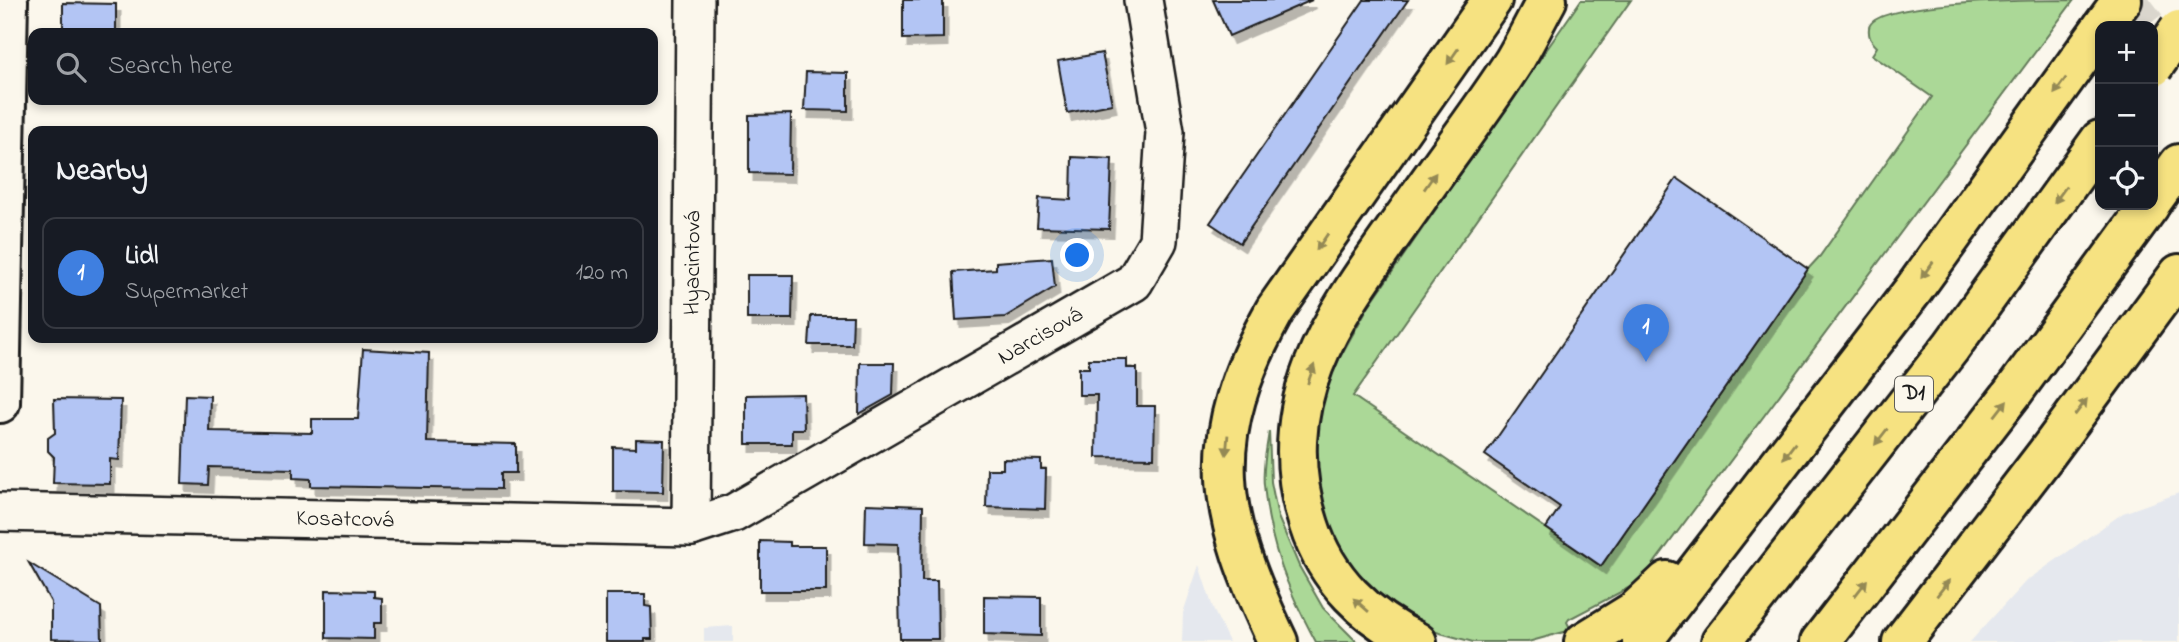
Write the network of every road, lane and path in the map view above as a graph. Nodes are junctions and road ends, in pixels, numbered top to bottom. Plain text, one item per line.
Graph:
1 (8, 0) edge
2 (695, 0) edge
3 (1143, 0) edge
4 (1492, 0) edge
5 (1547, 0) edge
6 (1568, 0) edge
7 (2122, 0) edge
8 (2107, 21) edge
9 (2179, 30) edge
10 (2095, 37) edge
11 (1515, 60) junction
12 (2158, 60) edge
13 (2095, 147) edge
14 (2179, 164) edge
15 (2158, 193) edge
16 (2146, 210) edge
17 (2179, 274) edge
18 (0, 403) edge
19 (1750, 503) junction
20 (0, 512) edge
21 (691, 527) junction
22 (1278, 642) edge
23 (1418, 642) edge
24 (1584, 642) edge
25 (1642, 642) edge
26 (1721, 642) edge
27 (1820, 642) edge
28 (1902, 642) edge

1 - 18 street
2 - 21 street, Hyacintová
3 - 21 street, Narcisová
4 -> 22 highway
5 - 11 highway
6 - 11 highway
7 - 8 highway
9 - 12 highway, bridge
10 -> 19 highway
23 -> 11 highway
13 -> 26 highway, D1
14 - 15 highway
27 -> 16 highway
28 -> 17 highway
19 - 24 highway
19 - 25 highway
20 - 21 street, Kosatcová

